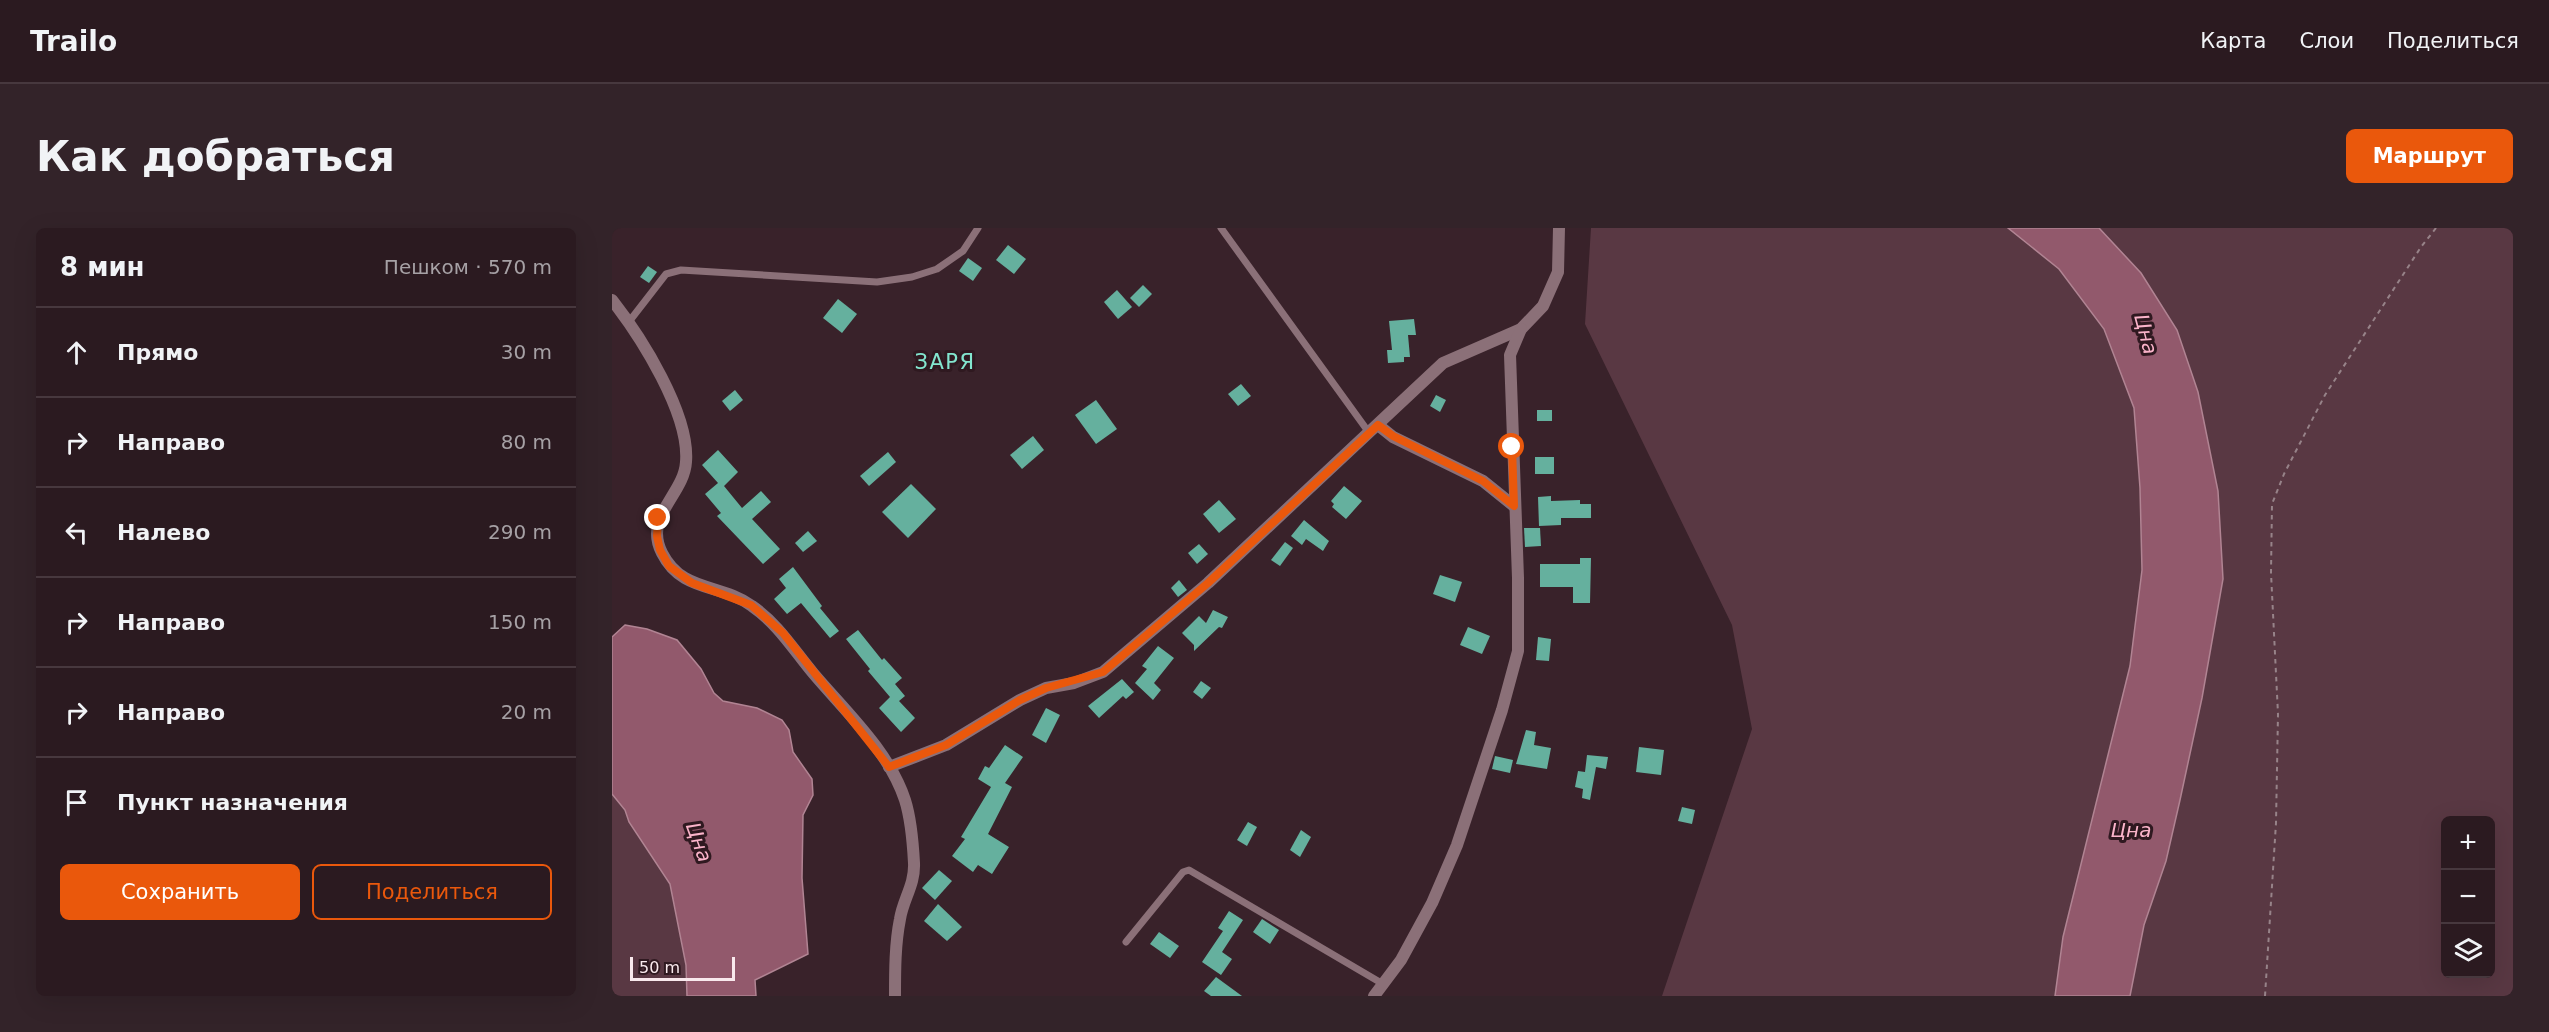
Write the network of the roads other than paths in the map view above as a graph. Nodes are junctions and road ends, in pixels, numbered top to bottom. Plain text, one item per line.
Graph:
1 (978, 228) edge
2 (1221, 228) edge
3 (1559, 228) edge
4 (612, 300) edge
5 (628, 323) junction
6 (1521, 329) junction
7 (1374, 429) junction
8 (1514, 506) junction
9 (889, 767) junction
10 (1126, 942) dead end
11 (1383, 984) junction
12 (895, 996) edge
13 (1374, 996) edge

1 - 5 lane
2 - 7 lane
3 - 6 street
4 - 5 street
5 - 9 street
6 - 7 street
6 - 8 street
7 - 8 street
7 - 9 street
8 - 11 street
9 - 12 street
10 - 11 lane
11 - 13 street

